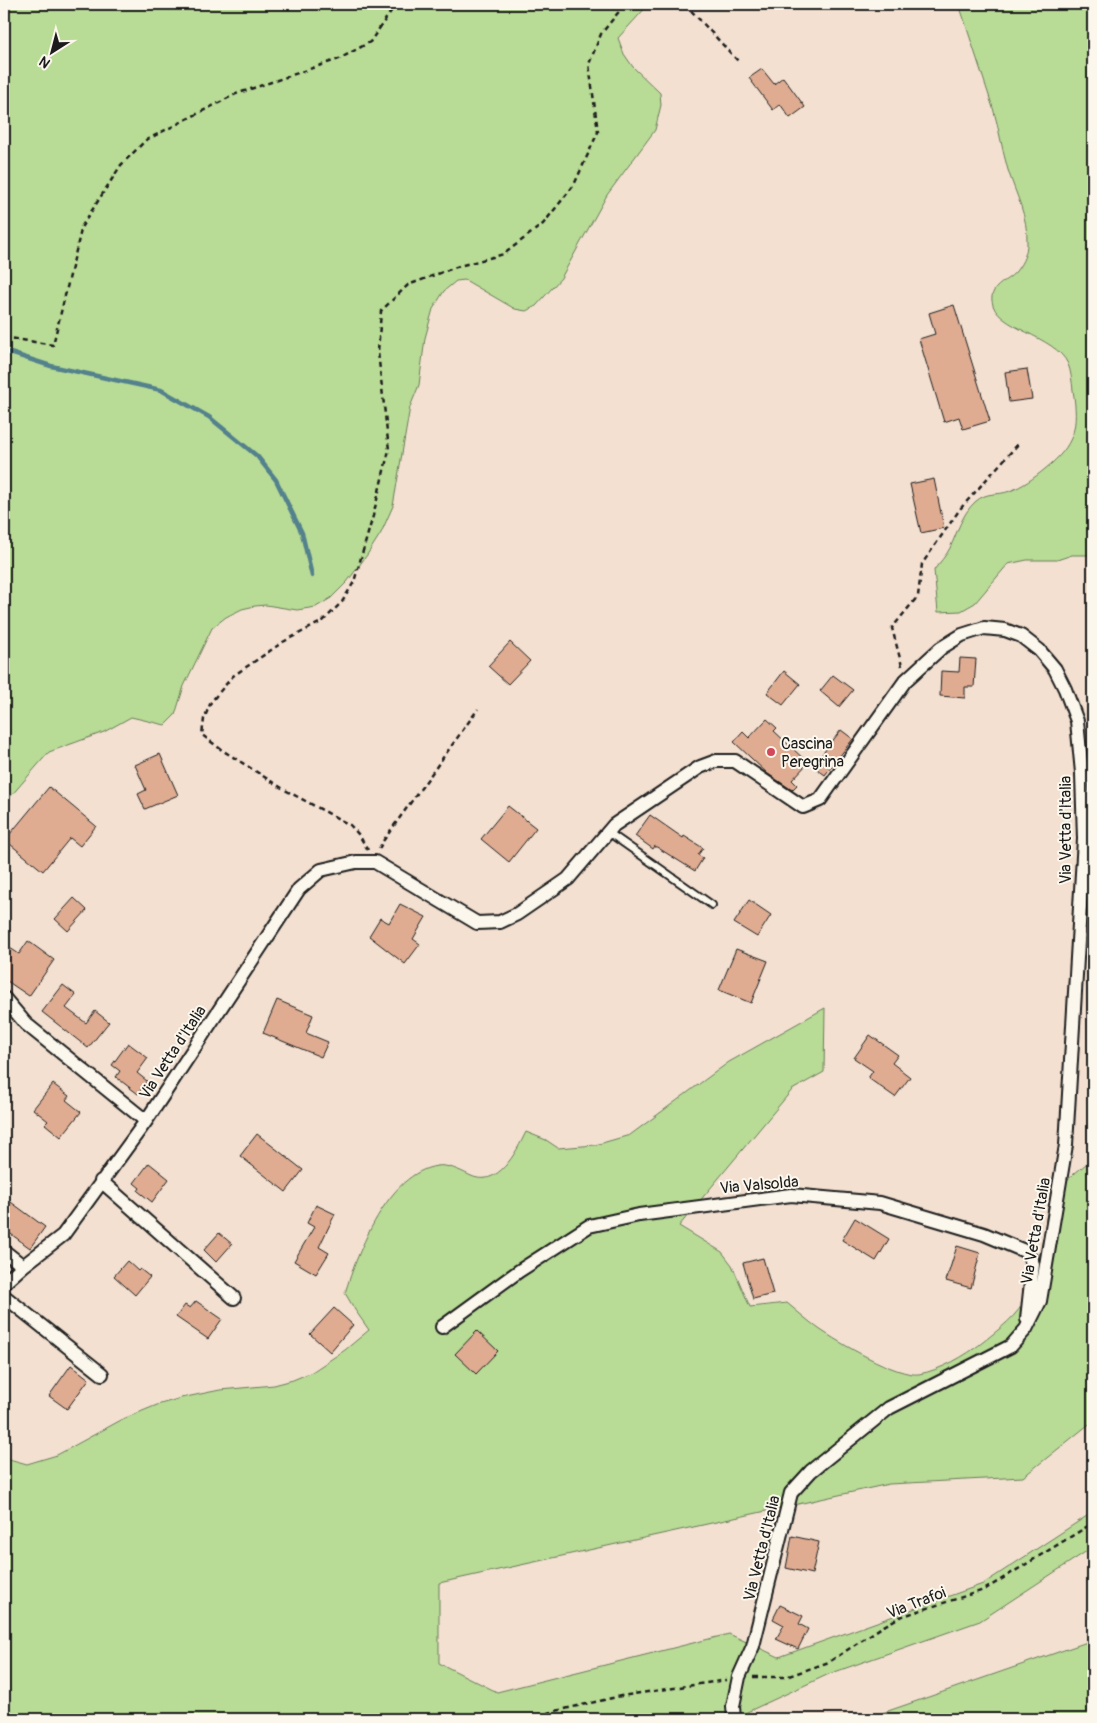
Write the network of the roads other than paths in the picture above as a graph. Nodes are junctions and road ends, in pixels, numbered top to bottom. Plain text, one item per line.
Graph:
1 (608, 832) junction
2 (712, 905) dead end
3 (4, 998) edge
4 (146, 1121) junction
5 (101, 1181) junction
6 (4, 1251) edge
7 (23, 1266) junction
8 (4, 1283) edge
9 (4, 1296) edge
10 (234, 1298) dead end
11 (442, 1328) dead end
12 (1026, 1329) junction
13 (102, 1374) dead end
14 (734, 1719) edge

1 - 2 lane
1 - 4 street, Via Vetta d'Italia
1 - 12 street, Via Vetta d'Italia
3 - 4 street
4 - 5 street, Via Vetta d'Italia
5 - 7 street, Via Vetta d'Italia
5 - 10 street
6 - 7 street
7 - 8 street, Via Vetta d'Italia
9 - 13 street
11 - 12 street, Via Valsolda
12 - 14 street, Via Vetta d'Italia

